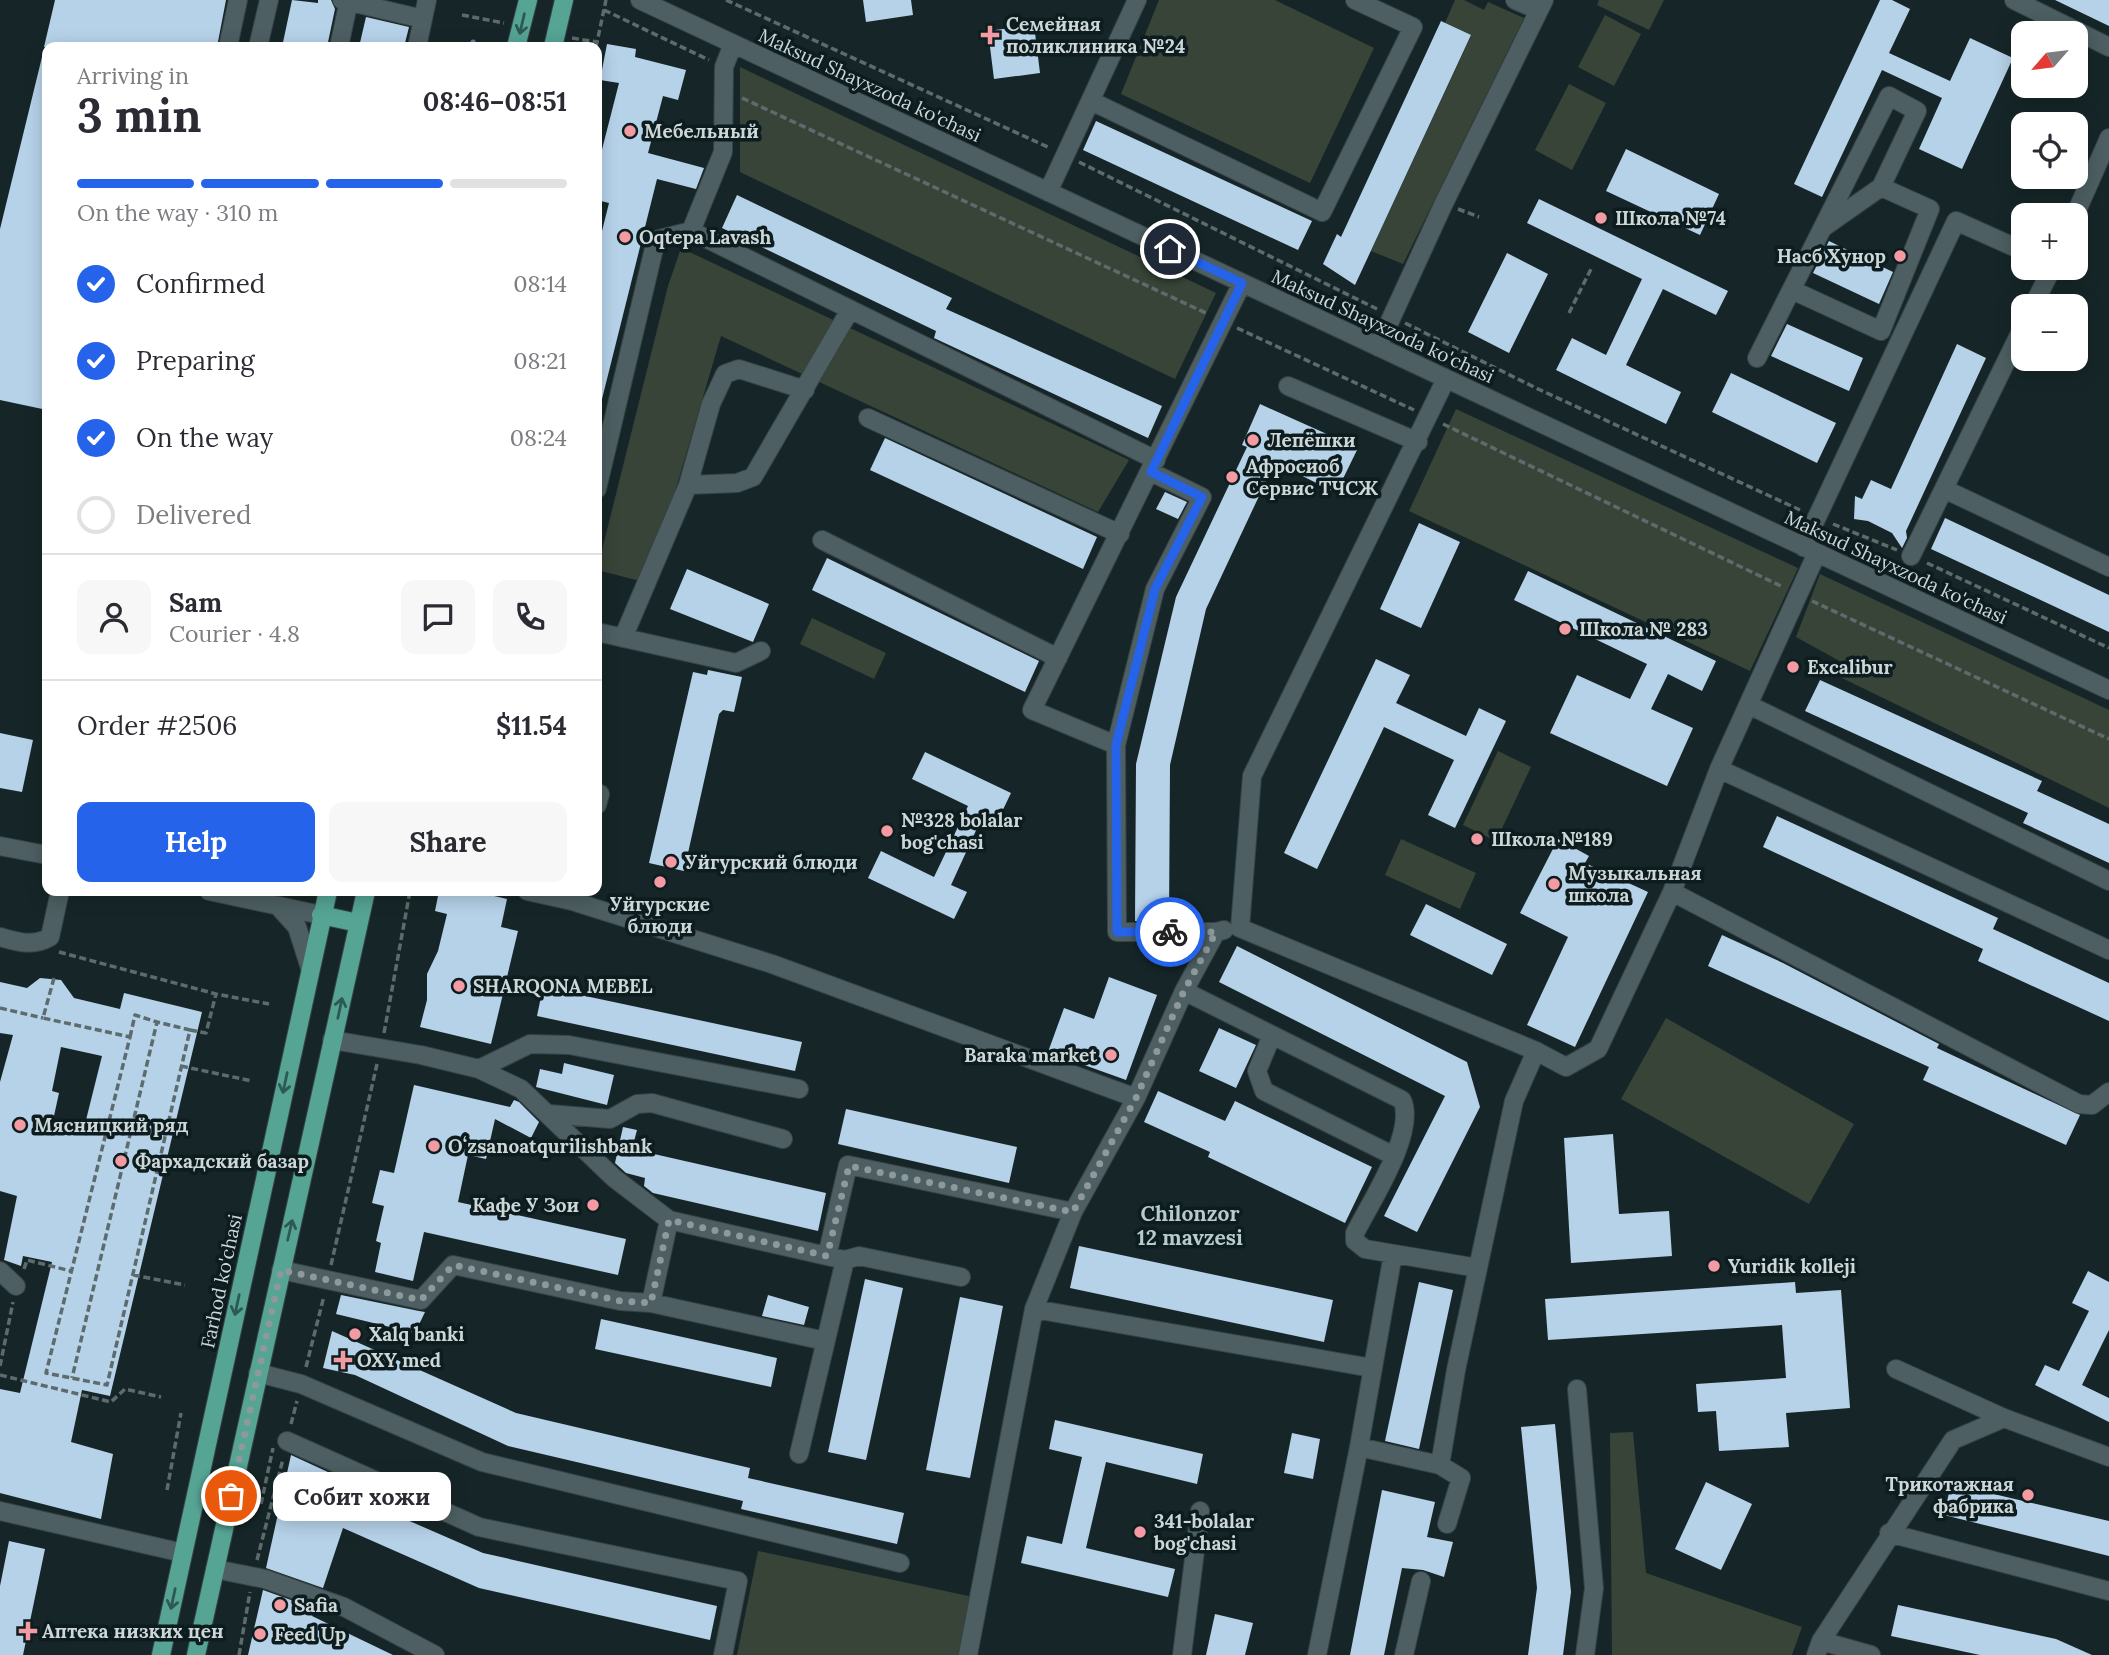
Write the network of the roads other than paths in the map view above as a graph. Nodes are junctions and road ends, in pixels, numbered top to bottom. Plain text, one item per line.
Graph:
1 (238, 0) edge
2 (269, 0) edge
3 (427, 0) edge
4 (527, 0) edge
5 (564, 0) edge
6 (640, 0) edge
7 (1137, 0) edge
8 (1355, 0) edge
9 (1515, 0) edge
10 (2014, 0) edge
11 (347, 1) edge
12 (1541, 5) edge
13 (423, 19) junction
14 (229, 42) edge
15 (259, 42) edge
16 (340, 42) edge
17 (418, 42) edge
18 (517, 42) edge
19 (554, 42) edge
20 (733, 44) junction
21 (2109, 47) edge
22 (1091, 101) junction
23 (2109, 138) edge
24 (1881, 187) junction
25 (1048, 192) junction
26 (2080, 203) edge
27 (1930, 209) junction
28 (1956, 221) junction
29 (1824, 227) junction
30 (691, 231) junction
31 (2011, 246) edge
32 (1242, 283) junction
33 (1791, 290) junction
34 (850, 310) junction
35 (1378, 347) junction
36 (2011, 352) edge
37 (1756, 358) dead end
38 (1446, 379) junction
39 (1288, 386) dead end
40 (805, 390) junction
41 (868, 418) dead end
42 (1418, 442) junction
43 (1153, 466) junction
44 (602, 468) edge
45 (688, 485) junction
46 (1944, 489) junction
47 (1120, 534) junction
48 (822, 540) dead end
49 (1810, 550) junction
50 (1911, 556) road end
51 (2109, 567) edge
52 (602, 633) edge
53 (623, 638) junction
54 (761, 651) dead end
55 (1058, 658) junction
56 (2109, 691) edge
57 (1749, 705) junction
58 (1116, 745) junction
59 (1719, 769) junction
60 (0, 846) edge
61 (42, 854) edge
62 (2109, 881) edge
63 (1672, 892) junction
64 (59, 896) edge
65 (230, 896) edge
66 (262, 896) edge
67 (327, 896) edge
68 (365, 896) edge
69 (574, 896) edge
70 (281, 908) junction
71 (321, 915) junction
72 (358, 923) junction
73 (1240, 928) junction
74 (1216, 932) junction
75 (0, 937) edge
76 (2109, 950) edge
77 (310, 968) junction
78 (1184, 991) junction
79 (1272, 1035) junction
80 (332, 1040) junction
81 (1536, 1051) junction
82 (479, 1069) junction
83 (799, 1089) dead end
84 (2109, 1092) edge
85 (1136, 1098) junction
86 (550, 1114) junction
87 (783, 1139) dead end
88 (1394, 1156) junction
89 (1073, 1212) junction
90 (669, 1220) junction
91 (1392, 1254) junction
92 (836, 1258) junction
93 (1478, 1268) junction
94 (281, 1270) junction
95 (0, 1271) edge
96 (961, 1277) dead end
97 (16, 1286) road end
98 (651, 1303) junction
99 (1034, 1309) junction
100 (825, 1342) junction
101 (1372, 1368) junction
102 (1896, 1369) dead end
103 (258, 1373) junction
104 (1577, 1389) dead end
105 (2004, 1418) junction
106 (281, 1441) road end
107 (1359, 1447) junction
108 (799, 1454) dead end
109 (2109, 1457) edge
110 (1440, 1465) junction
111 (0, 1511) edge
112 (1200, 1511) dead end
113 (1447, 1524) dead end
114 (1889, 1533) junction
115 (183, 1553) junction
116 (900, 1563) dead end
117 (215, 1569) junction
118 (1420, 1581) dead end
119 (2109, 1591) edge
120 (1819, 1648) edge
121 (161, 1655) edge
122 (196, 1655) edge
123 (435, 1655) edge
124 (723, 1655) edge
125 (968, 1655) edge
126 (1182, 1655) edge
127 (1317, 1655) edge
128 (1404, 1655) edge
129 (1585, 1655) edge
130 (1871, 1655) edge

1 - 14 street
2 - 15 street
3 - 13 street
4 -> 18 main road
5 - 19 main road
6 - 20 street, Maksud Shayxzoda ko'chasi
7 - 22 street
8 - 22 street
9 - 12 street
10 - 21 street
11 - 13 street
11 - 16 street
12 - 35 street
13 - 17 street
20 - 25 street, Maksud Shayxzoda ko'chasi
20 - 30 street
22 - 25 street
23 - 26 street
24 - 27 street
24 - 29 street
24 - 29 street
25 - 32 street, Maksud Shayxzoda ko'chasi
27 - 28 street
27 - 33 street
28 - 31 street
28 - 49 street
29 - 33 street
30 - 34 street
30 - 44 street
32 - 35 street, Maksud Shayxzoda ko'chasi
32 - 43 street
33 - 37 street
34 - 40 street
34 - 43 street
35 - 38 street, Maksud Shayxzoda ko'chasi
36 - 46 street
38 - 42 street
38 - 49 street, Maksud Shayxzoda ko'chasi
39 - 42 street
40 - 45 street
40 - 45 street
41 - 47 street
42 - 73 street
43 - 47 street
43 - 58 street
45 - 53 street
46 - 50 street
46 - 51 street
47 - 55 street
48 - 55 street
49 - 56 street, Maksud Shayxzoda ko'chasi
49 - 57 street
52 - 53 street
53 - 54 street
55 - 58 street
57 - 59 street
57 - 62 street
58 - 74 street
59 - 63 street
59 - 76 street
60 - 61 street
63 - 81 street
63 - 84 street
64 - 75 street
65 - 70 street
66 - 70 street
67 - 71 main road, Farhod ko'chasi
68 - 72 main road
69 - 85 street
70 - 71 street
70 - 77 street
71 - 72 main road
71 - 77 main road, Farhod ko'chasi
80 -> 72 main road
73 - 74 street
73 - 81 street
74 - 78 street
77 -> 115 main road, Farhod ko'chasi
78 - 79 street
78 - 85 street
79 - 88 street
79 - 88 street
80 - 82 street
94 -> 80 main road
81 - 93 street
82 - 83 street
82 - 86 street
85 - 89 street
86 - 87 street
86 - 90 street
88 - 91 street
89 - 92 street
89 - 99 street
90 - 92 street
90 - 98 street
91 - 93 street
91 - 101 street
92 - 96 street
92 - 100 street
93 - 110 street
94 - 98 street
94 - 103 main road
95 - 97 street
98 - 100 street
99 - 101 street
99 - 125 street
100 - 108 street
101 - 107 street
102 - 105 street
103 - 116 street
103 - 117 main road
104 - 129 street
105 - 109 street
105 - 114 street
106 - 124 street
107 - 110 street
107 - 127 street
110 - 113 street
111 - 115 street
112 - 126 street
114 - 119 street
114 - 120 street
115 -> 121 main road, Farhod ko'chasi
117 - 122 main road
117 - 123 street
118 - 128 street
120 - 130 street

